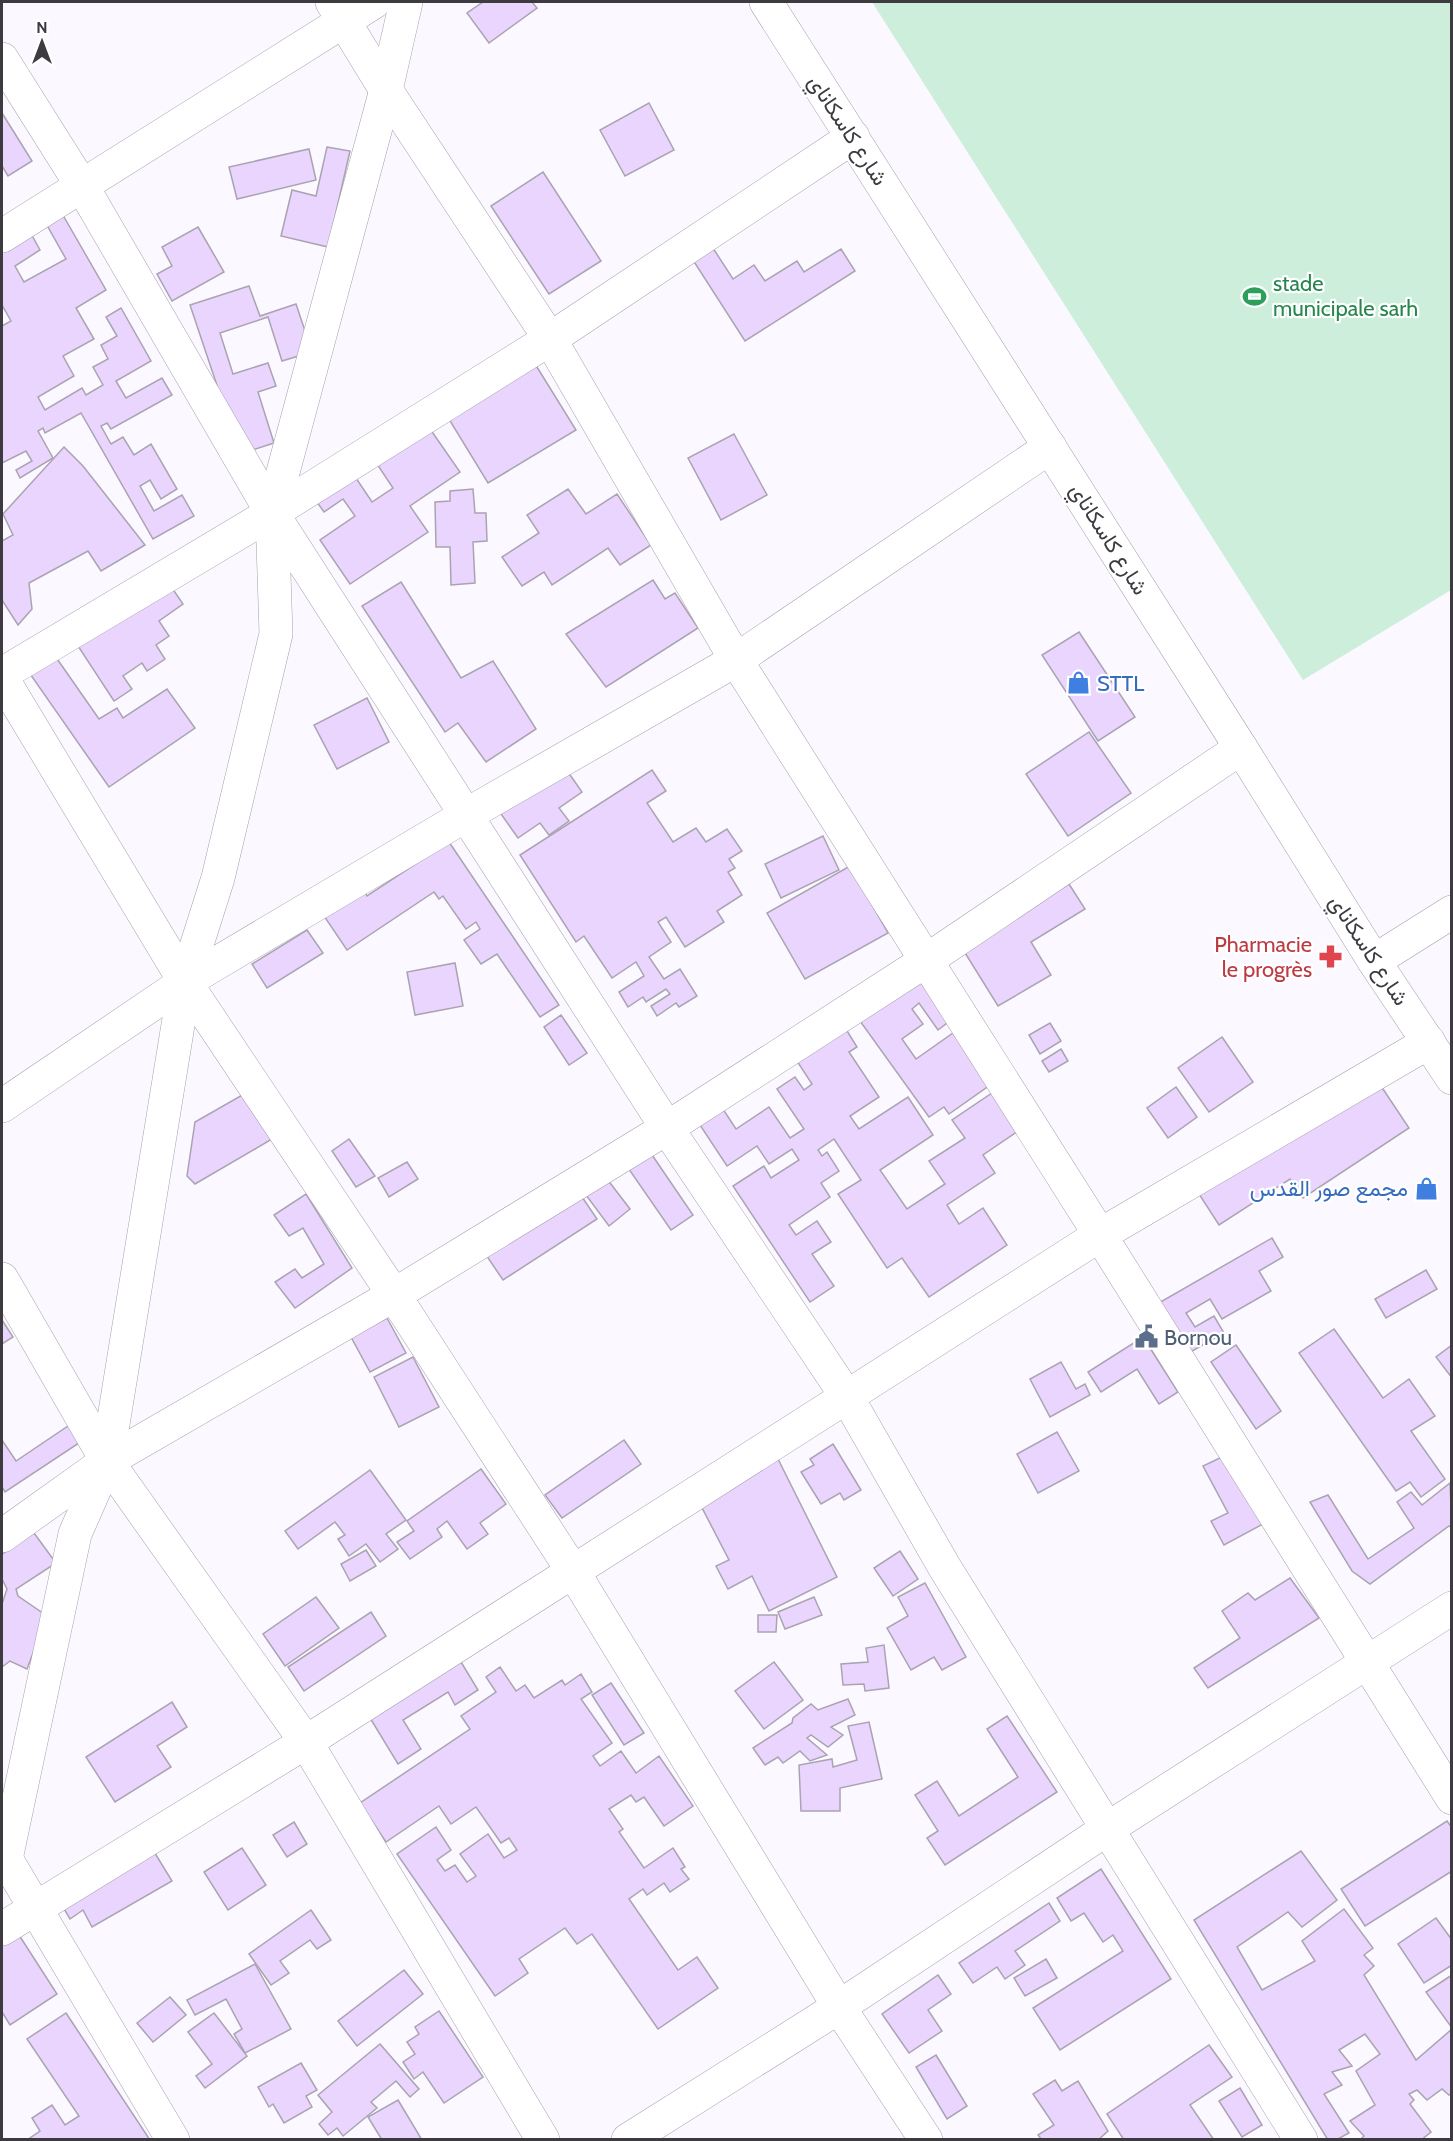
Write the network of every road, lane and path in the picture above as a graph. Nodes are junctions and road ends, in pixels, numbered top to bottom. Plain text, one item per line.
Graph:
1 (374, 2) edge
2 (406, 2) edge
3 (766, 2) edge
4 (338, 11) edge
5 (2, 59) edge
6 (386, 90) junction
7 (853, 137) junction
8 (82, 186) junction
9 (2, 236) edge
10 (550, 339) junction
11 (1050, 447) junction
12 (272, 513) junction
13 (736, 660) junction
14 (2, 676) edge
15 (1241, 747) junction
16 (468, 814) junction
17 (1452, 912) edge
18 (927, 960) junction
19 (1374, 961) junction
20 (185, 982) junction
21 (1429, 1042) junction
22 (1452, 1078) edge
23 (2, 1106) edge
24 (667, 1128) junction
25 (1100, 1235) junction
26 (2, 1279) edge
27 (394, 1295) junction
28 (847, 1397) junction
29 (107, 1461) junction
30 (2, 1536) edge
31 (574, 1573) junction
32 (1452, 1608) edge
33 (1364, 1662) junction
34 (306, 1742) junction
35 (1452, 1798) edge
36 (1107, 1829) junction
37 (4, 1855) edge
38 (33, 1908) junction
39 (2, 1929) edge
40 (838, 2007) junction
41 (173, 2139) edge
42 (543, 2139) edge
43 (628, 2139) edge
44 (926, 2139) edge
45 (1301, 2139) edge

1 - 4 street
2 - 6 street
3 - 7 street, شارع كاسكاناي
4 - 6 street
4 - 8 street
5 - 8 street
6 - 10 street
6 - 12 street
7 - 10 street
7 - 11 street, شارع كاسكاناي
8 - 9 street
8 - 12 street
10 - 12 street
10 - 13 street
11 - 13 street
11 - 15 street, شارع كاسكاناي
12 - 14 street
12 - 16 street
12 - 20 street
13 - 16 street
13 - 18 street
14 - 20 street
15 - 18 street
15 - 19 street, شارع كاسكاناي
16 - 20 street
16 - 24 street
17 - 19 street
18 - 24 street
18 - 25 street
19 - 21 street, شارع كاسكاناي
20 - 23 street
20 - 27 street
20 - 29 street
21 - 22 street, شارع كاسكاناي
21 - 25 street
24 - 27 street
24 - 28 street
25 - 28 street
25 - 33 street
26 - 29 street
27 - 29 street
27 - 31 street
28 - 31 street
28 - 36 street
29 - 30 street
29 - 34 street
29 - 37 street
31 - 34 street
31 - 40 street
32 - 33 street
33 - 35 street
33 - 36 street
34 - 38 street
34 - 42 street
36 - 40 street
36 - 45 street
37 - 38 street
38 - 39 street
38 - 41 street
40 - 43 street
40 - 44 street

